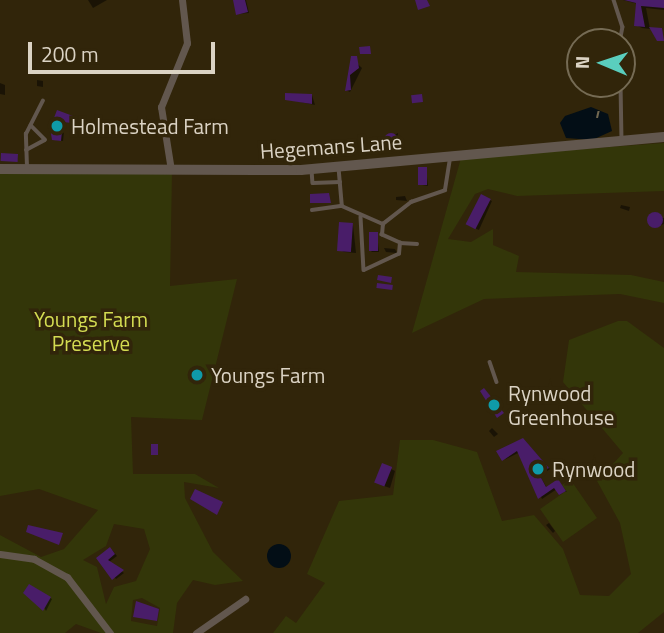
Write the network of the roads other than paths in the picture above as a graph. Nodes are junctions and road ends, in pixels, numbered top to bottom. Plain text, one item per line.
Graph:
1 (181, 0) edge
2 (614, 0) edge
3 (623, 28) edge
4 (621, 98) edge
5 (43, 101) dead end
6 (31, 126) junction
7 (664, 137) edge
8 (622, 142) junction
9 (26, 150) junction
10 (450, 155) junction
11 (339, 166) junction
12 (0, 169) edge
13 (27, 169) junction
14 (312, 169) junction
15 (171, 170) junction
16 (340, 182) junction
17 (342, 205) junction
18 (312, 210) dead end
19 (361, 217) junction
20 (383, 224) junction
21 (400, 243) junction
22 (417, 244) dead end
23 (490, 362) dead end
24 (497, 382) dead end
25 (0, 554) edge
26 (245, 599) dead end
27 (110, 633) edge
28 (196, 633) edge

1 - 15 street
2 - 3 lane
4 - 8 lane
5 - 6 lane
6 - 9 lane
6 - 9 lane
7 - 8 street, Hegemans Lane
8 - 10 street, Hegemans Lane
9 - 13 lane
10 - 11 street, Hegemans Lane
10 - 20 lane
11 - 14 street, Hegemans Lane
11 - 16 lane
12 - 13 street, Hegemans Lane
13 - 15 street, Hegemans Lane
14 - 15 street, Hegemans Lane
14 - 16 lane
16 - 17 lane
17 - 18 lane
17 - 19 lane
19 - 20 lane
19 - 21 lane
20 - 21 lane
21 - 22 lane
23 - 24 lane
25 - 27 street
26 - 28 street

